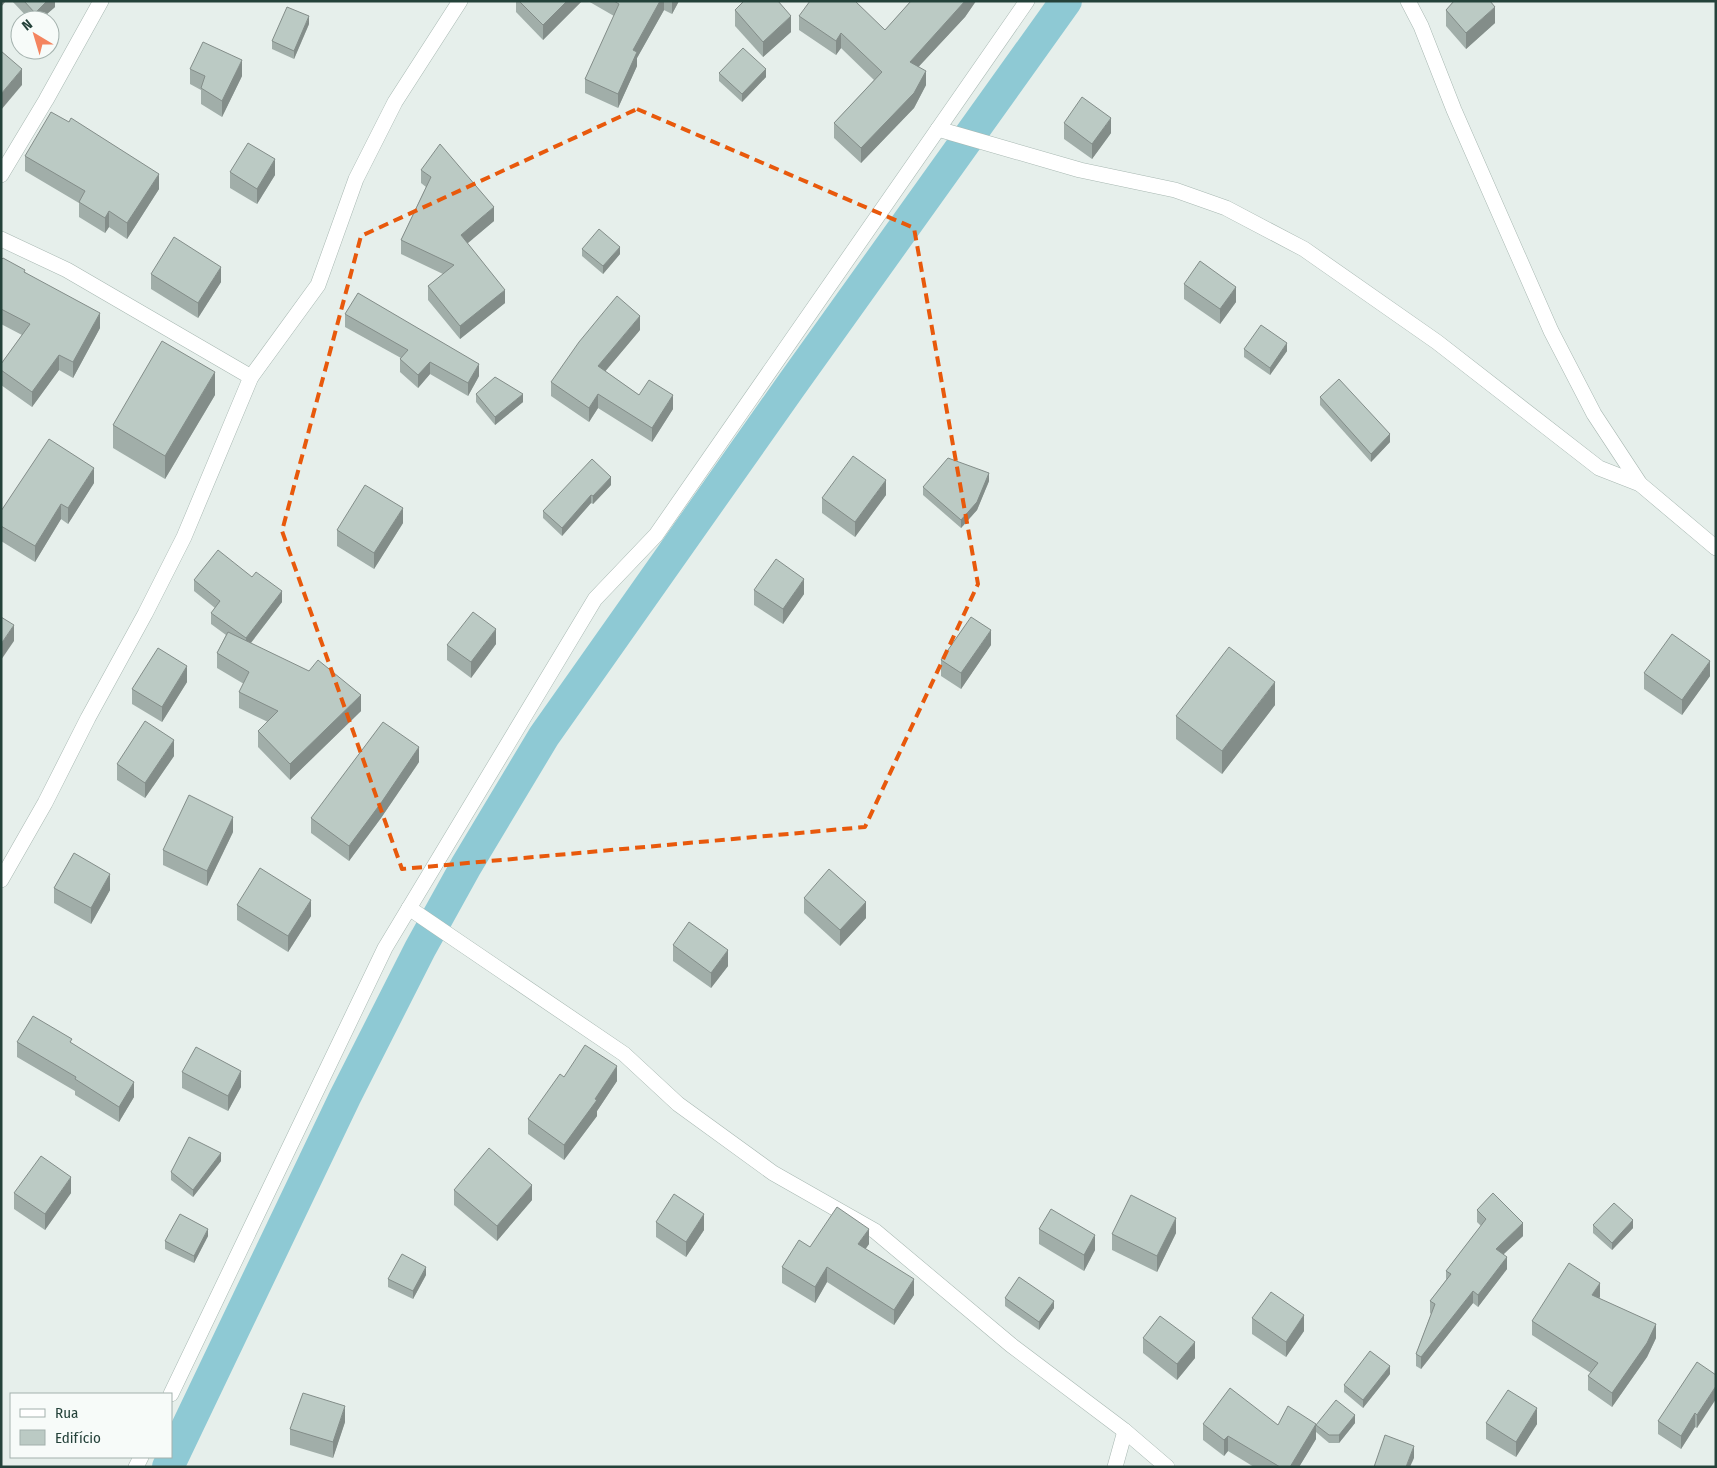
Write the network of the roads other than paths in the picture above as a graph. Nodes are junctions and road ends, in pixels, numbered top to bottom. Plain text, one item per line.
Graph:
1 (101, 1) edge
2 (460, 1) edge
3 (1027, 1) edge
4 (1408, 1) edge
5 (938, 129) junction
6 (1, 175) edge
7 (1, 239) edge
8 (251, 377) junction
9 (1640, 484) junction
10 (1716, 548) edge
11 (1, 880) edge
12 (409, 908) junction
13 (171, 1393) edge
14 (1125, 1431) junction
15 (1115, 1467) edge
16 (1167, 1467) edge

1 - 6 street
2 - 8 street
3 - 5 street
4 - 9 street
5 - 9 street
5 - 12 street
7 - 8 street
8 - 11 street
9 - 10 street
12 - 13 street
12 - 14 street
14 - 15 street
14 - 16 street

